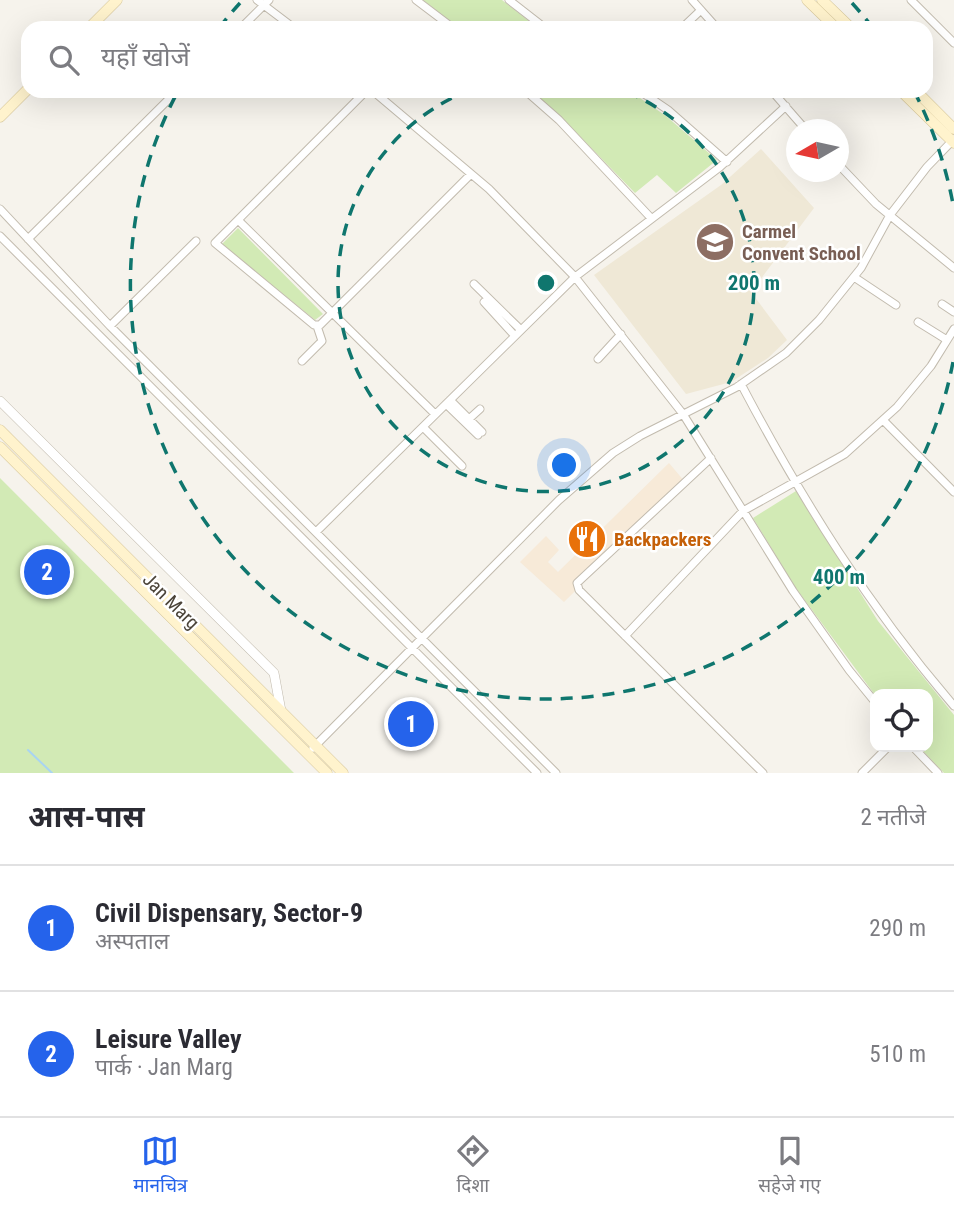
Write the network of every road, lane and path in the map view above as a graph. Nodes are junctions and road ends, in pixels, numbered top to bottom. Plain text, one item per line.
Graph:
1 (117, 0) edge
2 (416, 0) edge
3 (509, 0) edge
4 (692, 0) edge
5 (807, 0) edge
6 (822, 0) edge
7 (263, 2) edge
8 (916, 2) edge
9 (701, 10) junction
10 (96, 21) edge
11 (247, 21) edge
12 (286, 21) edge
13 (444, 21) edge
14 (536, 21) edge
15 (689, 21) edge
16 (711, 21) edge
17 (829, 21) edge
18 (844, 21) edge
19 (954, 43) edge
20 (21, 96) edge
21 (170, 98) edge
22 (359, 98) edge
23 (381, 98) edge
24 (534, 98) edge
25 (650, 98) edge
26 (779, 98) edge
27 (908, 98) edge
28 (923, 98) edge
29 (786, 106) junction
30 (0, 117) edge
31 (797, 119) edge
32 (954, 129) edge
33 (953, 141) edge
34 (727, 162) junction
35 (471, 174) junction
36 (849, 175) edge
37 (0, 209) edge
38 (890, 215) junction
39 (651, 218) junction
40 (238, 220) junction
41 (0, 236) edge
42 (28, 239) junction
43 (196, 241) dead end
44 (954, 268) edge
45 (575, 277) junction
46 (854, 277) junction
47 (474, 284) dead end
48 (484, 302) dead end
49 (942, 304) dead end
50 (897, 305) dead end
51 (332, 312) junction
52 (954, 312) edge
53 (918, 322) dead end
54 (110, 326) junction
55 (317, 326) junction
56 (954, 328) edge
57 (518, 333) junction
58 (621, 334) junction
59 (947, 341) junction
60 (598, 359) dead end
61 (302, 361) dead end
62 (741, 384) junction
63 (0, 401) edge
64 (448, 402) junction
65 (481, 409) dead end
66 (435, 414) junction
67 (683, 414) junction
68 (469, 419) junction
69 (883, 420) junction
70 (423, 426) junction
71 (0, 430) edge
72 (0, 447) edge
73 (710, 458) junction
74 (462, 466) dead end
75 (796, 483) junction
76 (954, 492) edge
77 (743, 511) junction
78 (316, 532) junction
79 (625, 636) junction
80 (423, 639) junction
81 (413, 649) junction
82 (870, 696) edge
83 (954, 706) edge
84 (281, 711) junction
85 (311, 749) junction
86 (883, 752) edge
87 (918, 752) edge
88 (327, 773) edge
89 (343, 773) edge
90 (537, 773) edge
91 (556, 773) edge
92 (762, 773) edge
93 (862, 773) edge
94 (938, 773) edge

1 - 10 main road
2 - 13 street
3 - 14 street
4 - 9 street
5 - 17 main road
6 - 18 main road
7 - 11 street
7 - 12 street
8 - 19 street
9 - 15 street
9 - 16 street
20 - 30 main road
21 - 42 street
22 - 40 street
23 - 35 street
24 - 39 street
25 - 34 street
26 - 29 street
27 - 33 main road
28 - 32 main road
29 - 31 street
29 - 34 street
33 - 38 street
34 - 39 street
35 - 45 street
35 - 51 street
36 - 38 street
37 - 42 street
38 - 44 street
38 - 46 street
39 - 45 street
40 - 51 street
40 - 55 street
41 - 81 street
42 - 54 street
43 - 54 street
45 - 57 street
45 - 58 street
46 - 50 street
46 - 62 street
47 - 57 street
48 - 57 street
49 - 52 street
51 - 55 street
51 - 66 street
53 - 59 street
54 - 78 street
55 - 61 street
56 - 59 street
57 - 64 street
58 - 60 street
58 - 67 street
59 - 69 street
62 - 67 street
62 - 75 street
63 - 84 street
64 - 66 street
64 - 68 street
64 - 68 street
65 - 68 street
66 - 70 street
67 - 73 street
67 - 80 street
69 - 75 street
69 - 76 street
70 - 74 street
70 - 78 street
71 - 84 main road, Jan Marg
72 - 85 main road, Jan Marg
73 - 77 street
73 - 79 street
75 - 77 street
75 - 83 street
77 - 79 street
77 - 82 street
78 - 80 street
79 - 92 street
80 - 81 street
80 - 91 street
81 - 85 street
81 - 90 street
84 - 85 main road, Jan Marg
85 - 88 main road, Jan Marg
85 - 89 main road, Jan Marg
86 - 93 street
87 - 94 street

